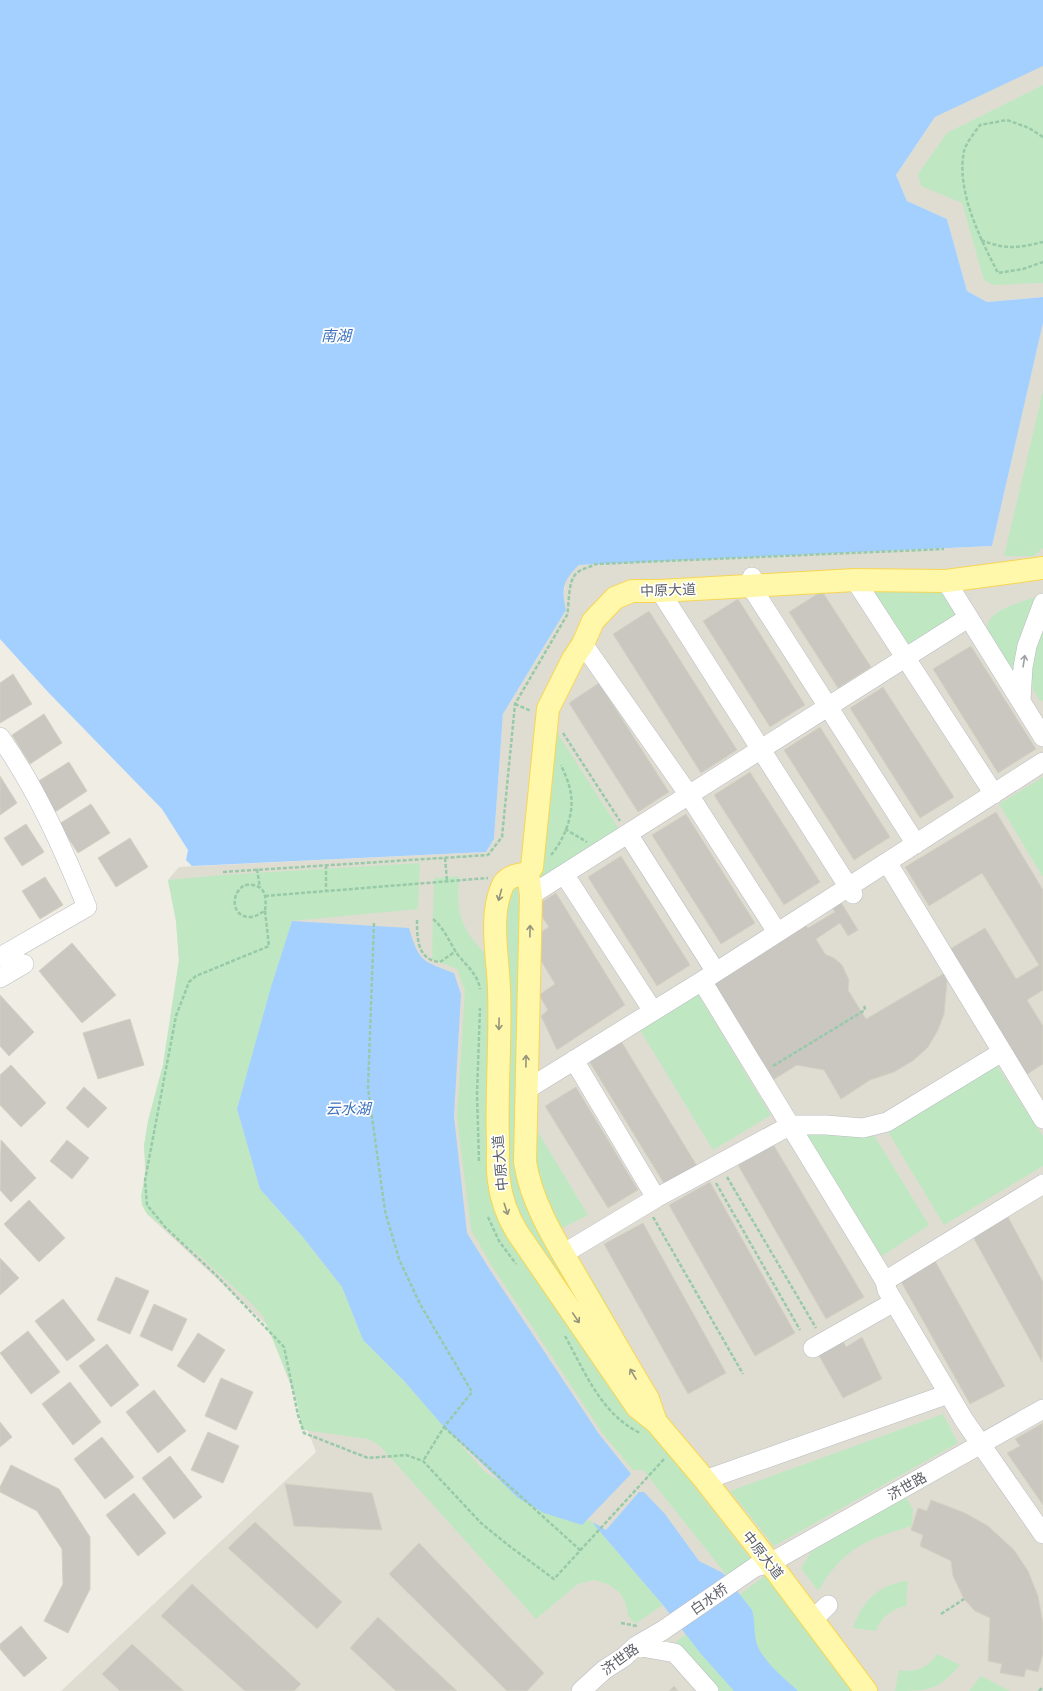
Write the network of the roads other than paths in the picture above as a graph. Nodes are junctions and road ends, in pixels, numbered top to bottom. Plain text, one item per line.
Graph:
1 (1043, 568) edge
2 (854, 580) junction
3 (751, 581) junction
4 (946, 581) junction
5 (660, 591) junction
6 (1043, 603) edge
7 (968, 618) junction
8 (583, 644) junction
9 (905, 658) junction
10 (1021, 700) junction
11 (828, 707) junction
12 (1043, 737) edge
13 (0, 738) edge
14 (760, 750) junction
15 (1043, 762) edge
16 (994, 794) junction
17 (689, 795) junction
18 (628, 834) junction
19 (916, 844) junction
20 (887, 862) junction
21 (530, 870) junction
22 (564, 874) junction
23 (850, 890) junction
24 (531, 895) junction
25 (777, 932) junction
26 (0, 957) edge
27 (24, 964) dead end
28 (709, 976) junction
29 (0, 978) edge
30 (653, 1012) junction
31 (1002, 1052) junction
32 (574, 1060) junction
33 (526, 1090) junction
34 (1043, 1119) edge
35 (791, 1125) junction
36 (1043, 1184) edge
37 (651, 1201) junction
38 (563, 1254) junction
39 (885, 1281) junction
40 (894, 1302) junction
41 (813, 1348) dead end
42 (948, 1394) junction
43 (1043, 1408) edge
44 (656, 1422) junction
45 (981, 1444) junction
46 (705, 1480) junction
47 (1043, 1534) edge
48 (763, 1565) junction
49 (662, 1632) joint
50 (636, 1646) junction
51 (581, 1691) edge
52 (709, 1691) edge
53 (866, 1691) edge

1 - 4 main road, 中原大道
2 - 3 main road, 中原大道
2 - 4 main road, 中原大道
2 - 9 street
3 - 5 main road, 中原大道
3 - 11 street
4 - 7 street
5 - 8 main road, 中原大道
5 - 14 street
10 -> 6 street
7 - 9 street
7 - 10 street
8 - 17 street
8 - 21 main road, 中原大道
9 - 11 street
9 - 16 street
10 - 12 street
11 - 14 street
11 - 19 street
13 - 26 street
14 - 17 street
14 - 23 street
15 - 16 street
16 - 19 street
17 - 18 street
17 - 25 street
18 - 22 street
18 - 28 street
19 - 20 street
20 - 23 street
20 - 31 street
21 - 24 main road, 中原大道
21 -> 44 main road, 中原大道
22 - 24 street
22 - 30 street
23 - 25 street
33 -> 24 main road, 中原大道
25 - 28 street
27 - 29 street
28 - 30 street
28 - 35 street
30 - 32 street
31 - 34 street
31 - 35 street
32 - 33 street
32 - 37 street
33 - 38 main road, 中原大道
35 - 37 street
35 - 39 street
36 - 39 street
37 - 38 street
44 -> 38 main road, 中原大道
39 - 40 street
40 - 41 street
40 - 42 street
42 - 45 street
42 - 46 street
43 - 45 street, 济世路
44 - 46 main road, 中原大道
45 - 47 street
45 - 48 street, 济世路
46 - 48 main road, 中原大道
48 - 49 street, 白水桥
48 - 53 main road, 中原大道
49 - 50 street, 济世路
50 - 51 street, 济世路
50 - 52 street

